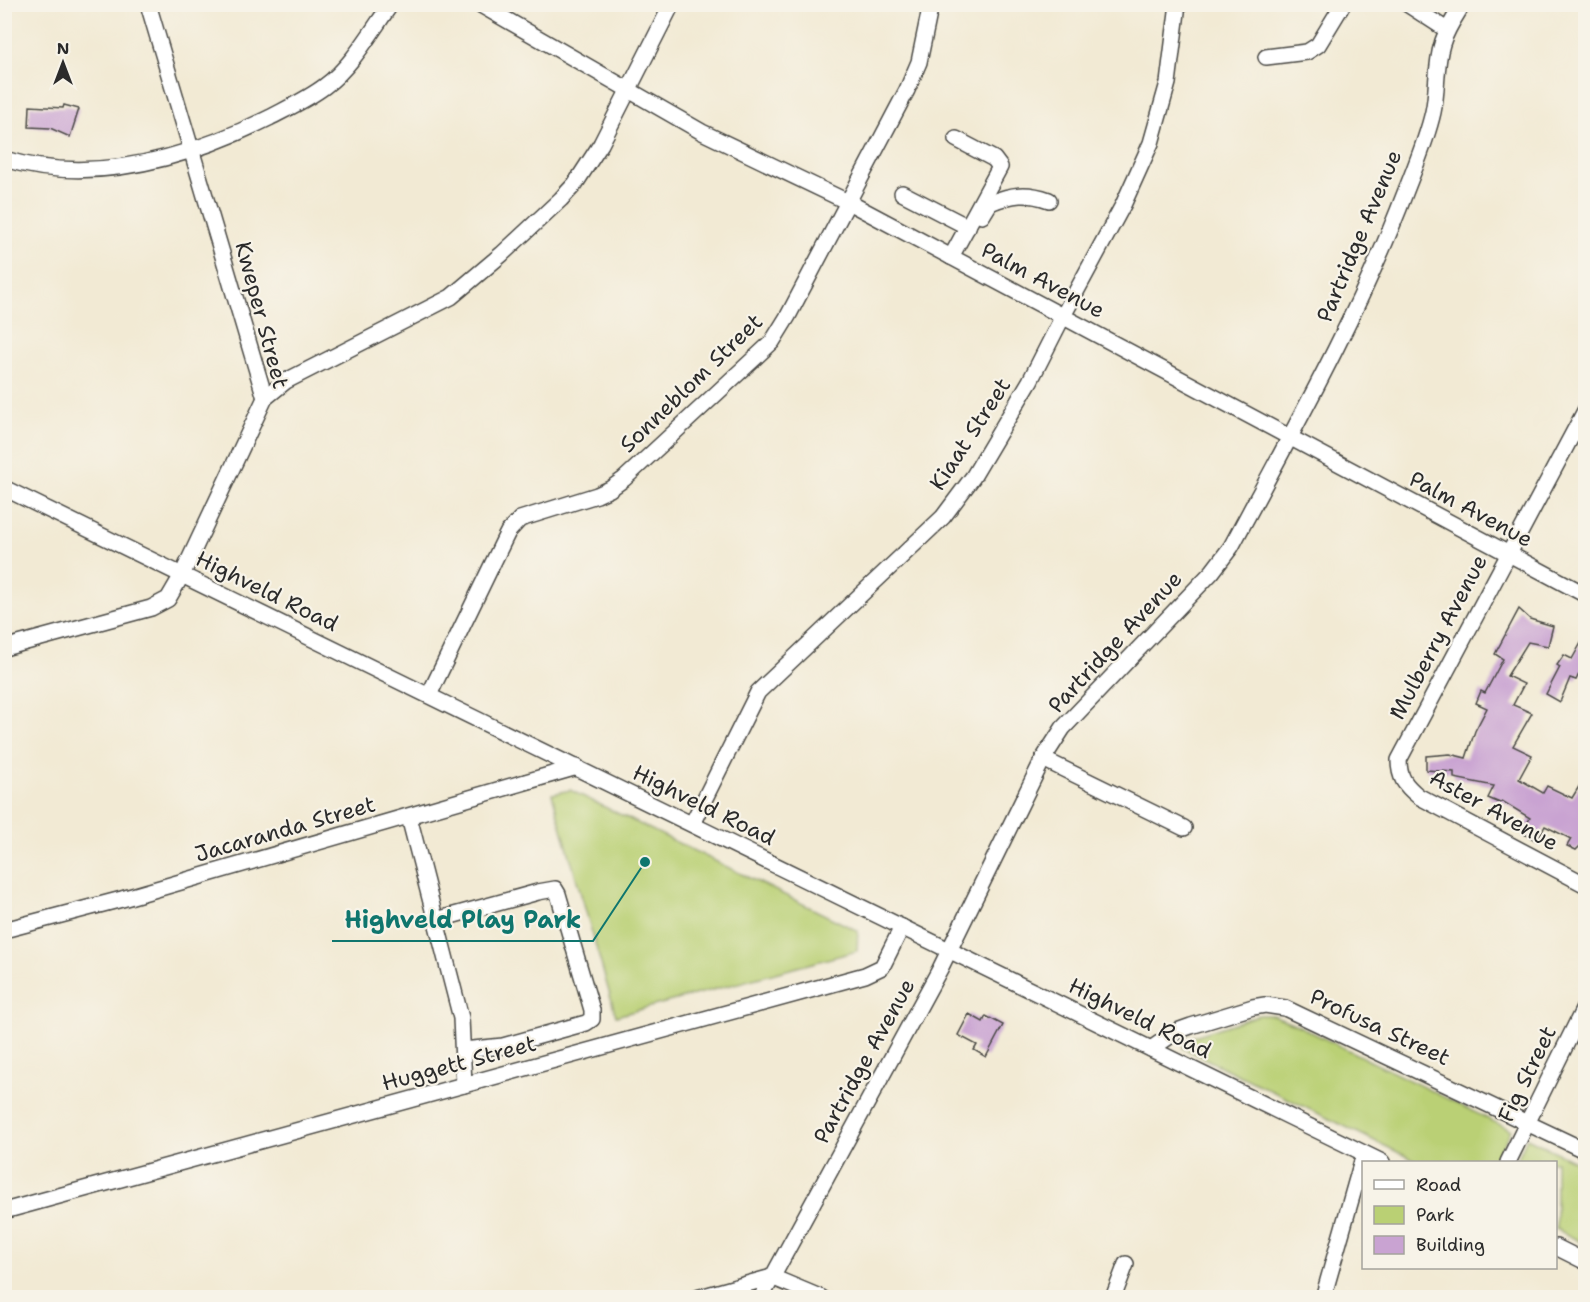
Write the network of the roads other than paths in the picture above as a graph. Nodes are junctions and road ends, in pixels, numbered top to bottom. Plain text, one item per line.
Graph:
1 (148, 4) edge
2 (391, 4) edge
3 (478, 4) edge
4 (672, 4) edge
5 (931, 4) edge
6 (1179, 4) edge
7 (1343, 4) edge
8 (1407, 4) edge
9 (1463, 4) edge
10 (1447, 30) junction
11 (1266, 57) dead end
12 (629, 90) junction
13 (956, 139) dead end
14 (192, 151) junction
15 (4, 159) edge
16 (902, 193) dead end
17 (1049, 200) dead end
18 (848, 202) junction
19 (968, 227) junction
20 (956, 259) junction
21 (1063, 316) junction
22 (265, 398) junction
23 (1586, 409) edge
24 (1289, 438) junction
25 (4, 488) edge
26 (1507, 554) junction
27 (182, 575) junction
28 (1586, 595) edge
29 (4, 648) edge
30 (429, 695) junction
31 (1043, 759) junction
32 (1400, 760) joint
33 (577, 767) junction
34 (409, 817) junction
35 (692, 824) junction
36 (1184, 828) dead end
37 (1586, 885) edge
38 (435, 920) junction
39 (902, 927) junction
40 (4, 930) edge
41 (949, 951) junction
42 (1586, 1005) edge
43 (1151, 1049) junction
44 (463, 1050) junction
45 (464, 1085) junction
46 (1528, 1122) junction
47 (1586, 1151) edge
48 (1364, 1154) junction
49 (1362, 1161) edge
50 (1362, 1161) edge
51 (1380, 1161) edge
52 (1508, 1161) edge
53 (4, 1211) edge
54 (1557, 1248) edge
55 (1586, 1262) edge
56 (1126, 1264) dead end
57 (772, 1277) junction
58 (697, 1298) edge
59 (761, 1298) edge
60 (822, 1298) edge
61 (1113, 1298) edge
62 (1323, 1298) edge

1 - 14 street, Kweper Street
2 - 14 street
3 - 12 street, Palm Avenue
4 - 12 street
5 - 18 street, Sonneblom Street
6 - 21 street, Kiaat Street
7 - 11 street
8 - 10 street
9 - 10 street, Partridge Avenue
10 - 24 street, Partridge Avenue
12 - 18 street, Palm Avenue
12 - 22 street
13 - 19 street
14 - 15 street
14 - 22 street, Kweper Street
16 - 19 street
17 - 20 street
18 - 20 street, Palm Avenue
18 - 30 street, Sonneblom Street
19 - 20 street
20 - 21 street, Palm Avenue
21 - 24 street, Palm Avenue
21 - 35 street, Kiaat Street
22 - 27 street, Kweper Street
23 - 26 street, Mulberry Avenue
24 - 26 street, Palm Avenue
24 - 31 street, Partridge Avenue
25 - 27 street, Highveld Road
26 - 28 street, Palm Avenue
26 - 32 street, Mulberry Avenue
27 - 29 street, Kweper Street
27 - 30 street, Highveld Road
30 - 33 street, Highveld Road
31 - 36 street
31 - 41 street, Partridge Avenue
32 - 37 street, Aster Avenue
33 - 34 street, Jacaranda Street
33 - 35 street, Highveld Road
34 - 38 street
34 - 40 street, Jacaranda Street
35 - 39 street, Highveld Road
38 - 44 street
38 - 44 street
39 - 41 street, Highveld Road
39 - 45 street, Huggett Street
41 - 43 street, Highveld Road
41 - 57 street, Partridge Avenue
42 - 46 street, Fig Street
43 - 46 street, Profusa Street
43 - 48 street, Highveld Road
44 - 45 street
45 - 53 street, Huggett Street
46 - 47 street, Profusa Street
46 - 52 street, Fig Street
48 - 50 street
48 - 51 street, Highveld Road
49 - 62 street
54 - 55 street
56 - 61 street
57 - 58 street
57 - 59 street, Partridge Avenue
57 - 60 street

